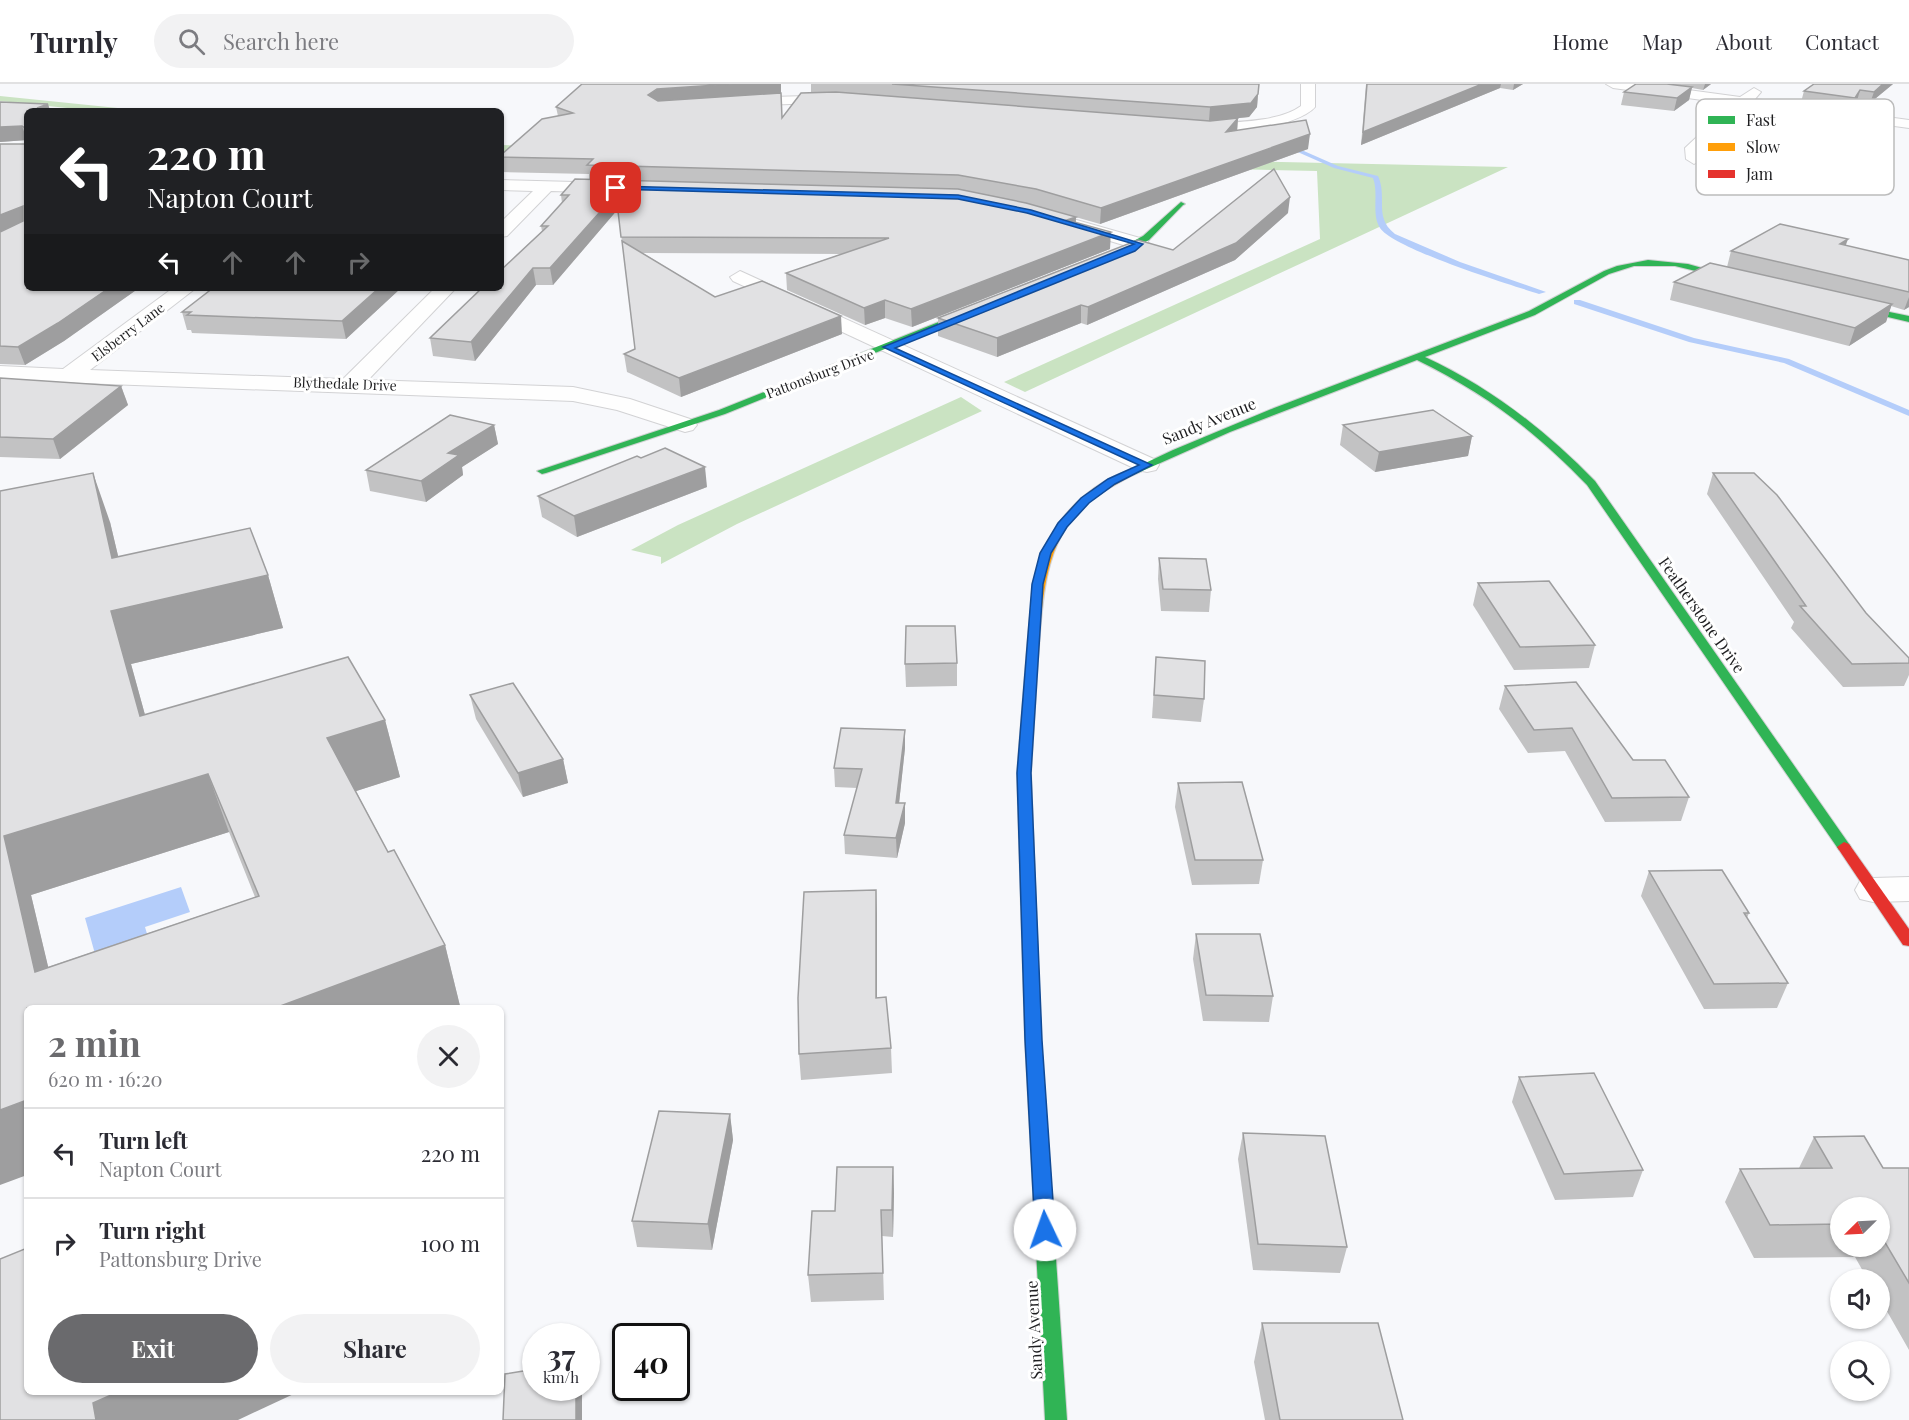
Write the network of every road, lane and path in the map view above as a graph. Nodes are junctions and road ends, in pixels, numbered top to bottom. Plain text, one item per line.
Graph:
1 (1308, 84) edge
2 (1613, 84) edge
3 (1763, 84) edge
4 (1727, 99) edge
5 (1744, 99) edge
6 (860, 100) edge
7 (715, 104) edge
8 (1894, 122) edge
9 (1909, 124) edge
10 (1174, 127) edge
11 (1696, 145) edge
12 (1694, 159) dead end
13 (504, 185) edge
14 (546, 187) junction
15 (628, 188) edge
16 (1181, 204) dead end
17 (1050, 218) edge
18 (504, 229) edge
19 (1140, 244) junction
20 (1089, 266) edge
21 (740, 277) dead end
22 (1750, 282) edge
23 (182, 291) edge
24 (443, 291) edge
25 (1829, 300) edge
26 (993, 303) edge
27 (1909, 319) edge
28 (888, 347) junction
29 (1419, 358) junction
30 (0, 373) edge
31 (69, 375) junction
32 (350, 385) junction
33 (685, 425) junction
34 (1147, 465) junction
35 (542, 471) dead end
36 (1909, 889) edge
37 (1873, 890) junction
38 (1909, 941) edge
39 (1056, 1420) edge

1 - 10 street
2 - 4 street
3 - 5 street
6 - 7 street
8 - 9 street
11 - 12 street
13 - 14 street
14 - 15 street
14 - 18 street
16 - 19 street
17 - 19 street
19 - 20 street
21 - 28 street
22 - 29 street, Sandy Avenue
23 - 31 street, Elsberry Lane
24 - 32 street
25 - 27 street
26 - 28 street, Pattonsburg Drive
28 - 33 street, Pattonsburg Drive
28 - 34 street
29 - 34 street, Sandy Avenue
29 - 37 street, Featherstone Drive
30 - 31 street, Blythedale Drive
31 - 32 street, Blythedale Drive
32 - 33 street, Blythedale Drive
33 - 35 street, Pattonsburg Drive
34 - 39 street, Sandy Avenue
36 - 37 street
37 - 38 street, Featherstone Drive

